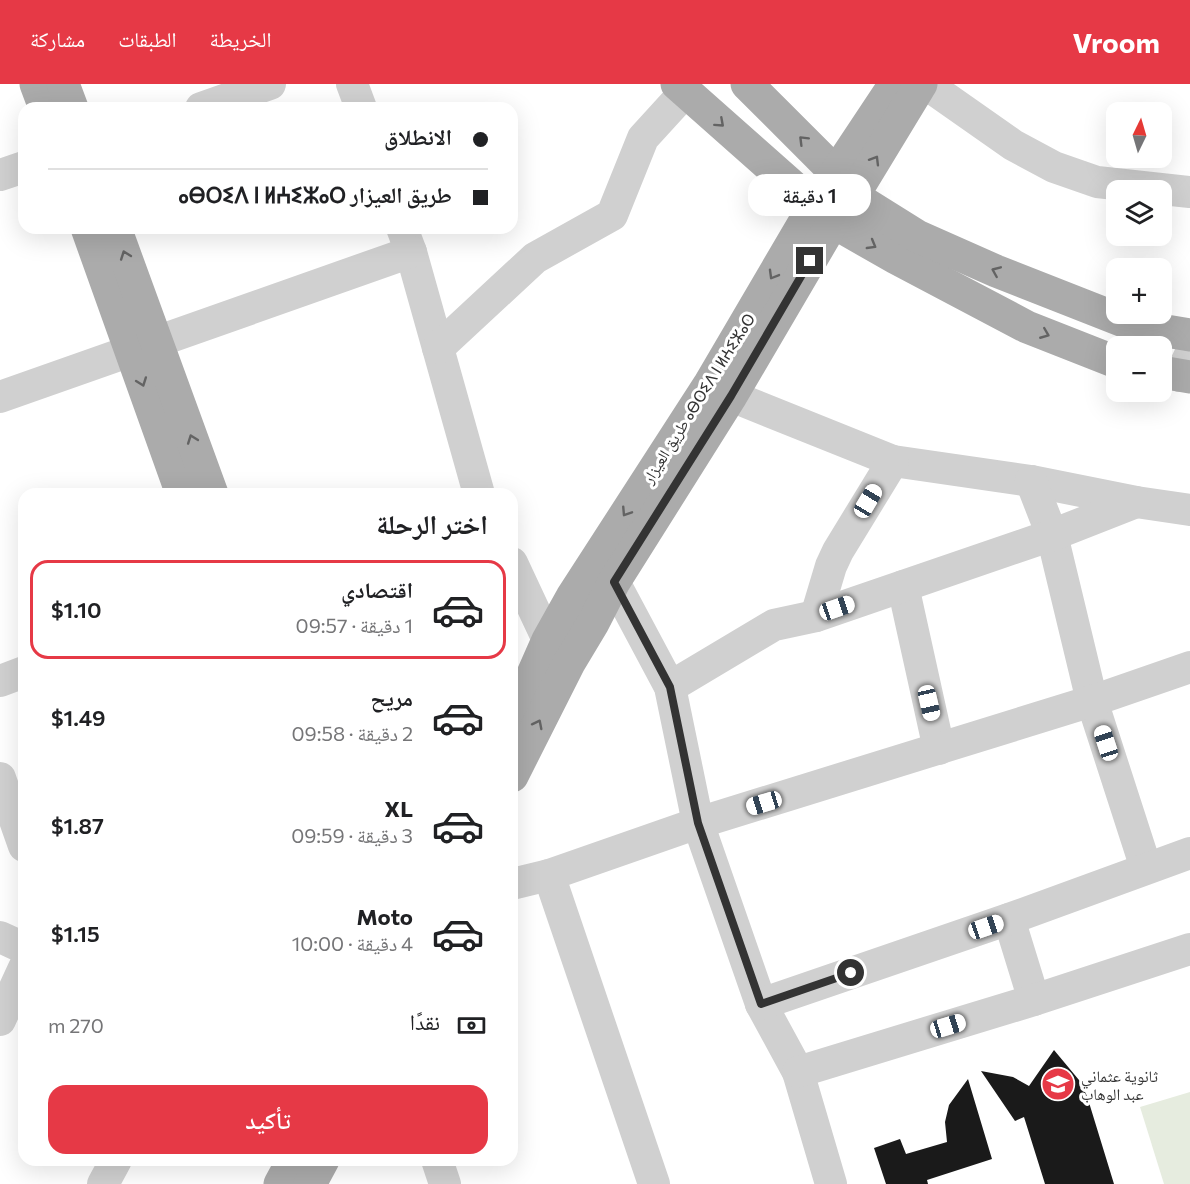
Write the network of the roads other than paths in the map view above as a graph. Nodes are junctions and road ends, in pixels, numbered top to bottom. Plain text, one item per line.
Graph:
1 (36, 84) edge
2 (63, 84) edge
3 (270, 84) edge
4 (352, 84) edge
5 (747, 84) edge
6 (895, 84) edge
7 (923, 84) edge
8 (681, 88) edge
9 (43, 102) edge
10 (70, 102) edge
11 (218, 102) edge
12 (359, 102) edge
13 (18, 169) edge
14 (0, 175) edge
15 (844, 185) junction
16 (1190, 192) edge
17 (823, 214) junction
18 (90, 234) edge
19 (116, 234) edge
20 (407, 240) edge
21 (1190, 335) edge
22 (144, 347) junction
23 (438, 348) junction
24 (1106, 358) edge
25 (720, 391) junction
26 (0, 397) edge
27 (892, 461) junction
28 (1031, 481) junction
29 (180, 488) edge
30 (209, 488) edge
31 (476, 488) edge
32 (1137, 502) junction
33 (1190, 510) edge
34 (1052, 535) junction
35 (518, 575) edge
36 (614, 582) junction
37 (903, 586) junction
38 (816, 616) junction
39 (558, 652) junction
40 (1190, 668) edge
41 (18, 674) edge
42 (0, 681) edge
43 (670, 687) junction
44 (518, 700) edge
45 (1092, 701) junction
46 (939, 749) junction
47 (518, 760) edge
48 (0, 778) edge
49 (698, 823) junction
50 (18, 829) edge
51 (1190, 853) edge
52 (1146, 868) junction
53 (549, 875) junction
54 (518, 883) edge
55 (1009, 919) junction
56 (0, 937) edge
57 (18, 945) edge
58 (1190, 949) edge
59 (18, 981) edge
60 (1034, 1000) junction
61 (761, 1004) junction
62 (0, 1020) edge
63 (798, 1072) junction
64 (113, 1166) edge
65 (290, 1166) edge
66 (320, 1166) edge
67 (439, 1166) edge
68 (103, 1184) edge
69 (280, 1184) edge
70 (310, 1184) edge
71 (445, 1184) edge
72 (654, 1184) edge
73 (831, 1184) edge

1 - 9 main road
2 - 10 main road
3 - 11 street
4 - 12 street
15 -> 5 main road
6 - 15 main road, طريق العيزار ⴰⴱⵔⵉⴷ ⵏ ⵍⵄⵉⵣⴰⵔ
15 -> 7 main road, طريق العيزار ⴰⴱⵔⵉⴷ ⵏ ⵍⵄⵉⵣⴰⵔ
7 - 16 street
8 -> 17 main road
8 - 23 street
13 - 14 street
15 - 17 main road, طريق العيزار ⴰⴱⵔⵉⴷ ⵏ ⵍⵄⵉⵣⴰⵔ
21 -> 15 main road
17 -> 24 main road
17 - 25 main road, طريق العيزار ⴰⴱⵔⵉⴷ ⵏ ⵍⵄⵉⵣⴰⵔ
18 - 22 main road
22 -> 19 main road
20 - 22 street
20 - 23 street
22 - 26 street
22 -> 29 main road
30 -> 22 main road
23 - 31 street
25 - 27 street
25 - 36 main road, طريق العيزار ⴰⴱⵔⵉⴷ ⵏ ⵍⵄⵉⵣⴰⵔ
25 -> 39 main road, طريق العيزار ⴰⴱⵔⵉⴷ ⵏ ⵍⵄⵉⵣⴰⵔ
27 - 28 street
27 - 38 street
28 - 32 street
28 - 34 street
32 - 33 street
32 - 34 street
34 - 37 street
34 - 45 street
35 - 39 street
36 - 39 main road, طريق العيزار ⴰⴱⵔⵉⴷ ⵏ ⵍⵄⵉⵣⴰⵔ
36 - 43 street
37 - 38 street
37 - 46 street
38 - 43 street
39 - 44 main road, طريق العيزار ⴰⴱⵔⵉⴷ ⵏ ⵍⵄⵉⵣⴰⵔ
47 -> 39 main road, طريق العيزار ⴰⴱⵔⵉⴷ ⵏ ⵍⵄⵉⵣⴰⵔ
40 - 45 street
41 - 42 street
43 - 49 street
45 - 46 street
45 - 52 street
46 - 49 street
48 - 50 street
49 - 53 street
49 - 61 street
51 - 52 street
52 - 55 street
53 - 54 street
53 - 72 street
55 - 60 street
55 - 61 street
56 - 57 street
58 - 60 street
59 - 62 street
60 - 63 street
61 - 63 street
63 - 73 street
64 - 68 street
65 - 69 main road
66 - 70 main road
67 - 71 street

